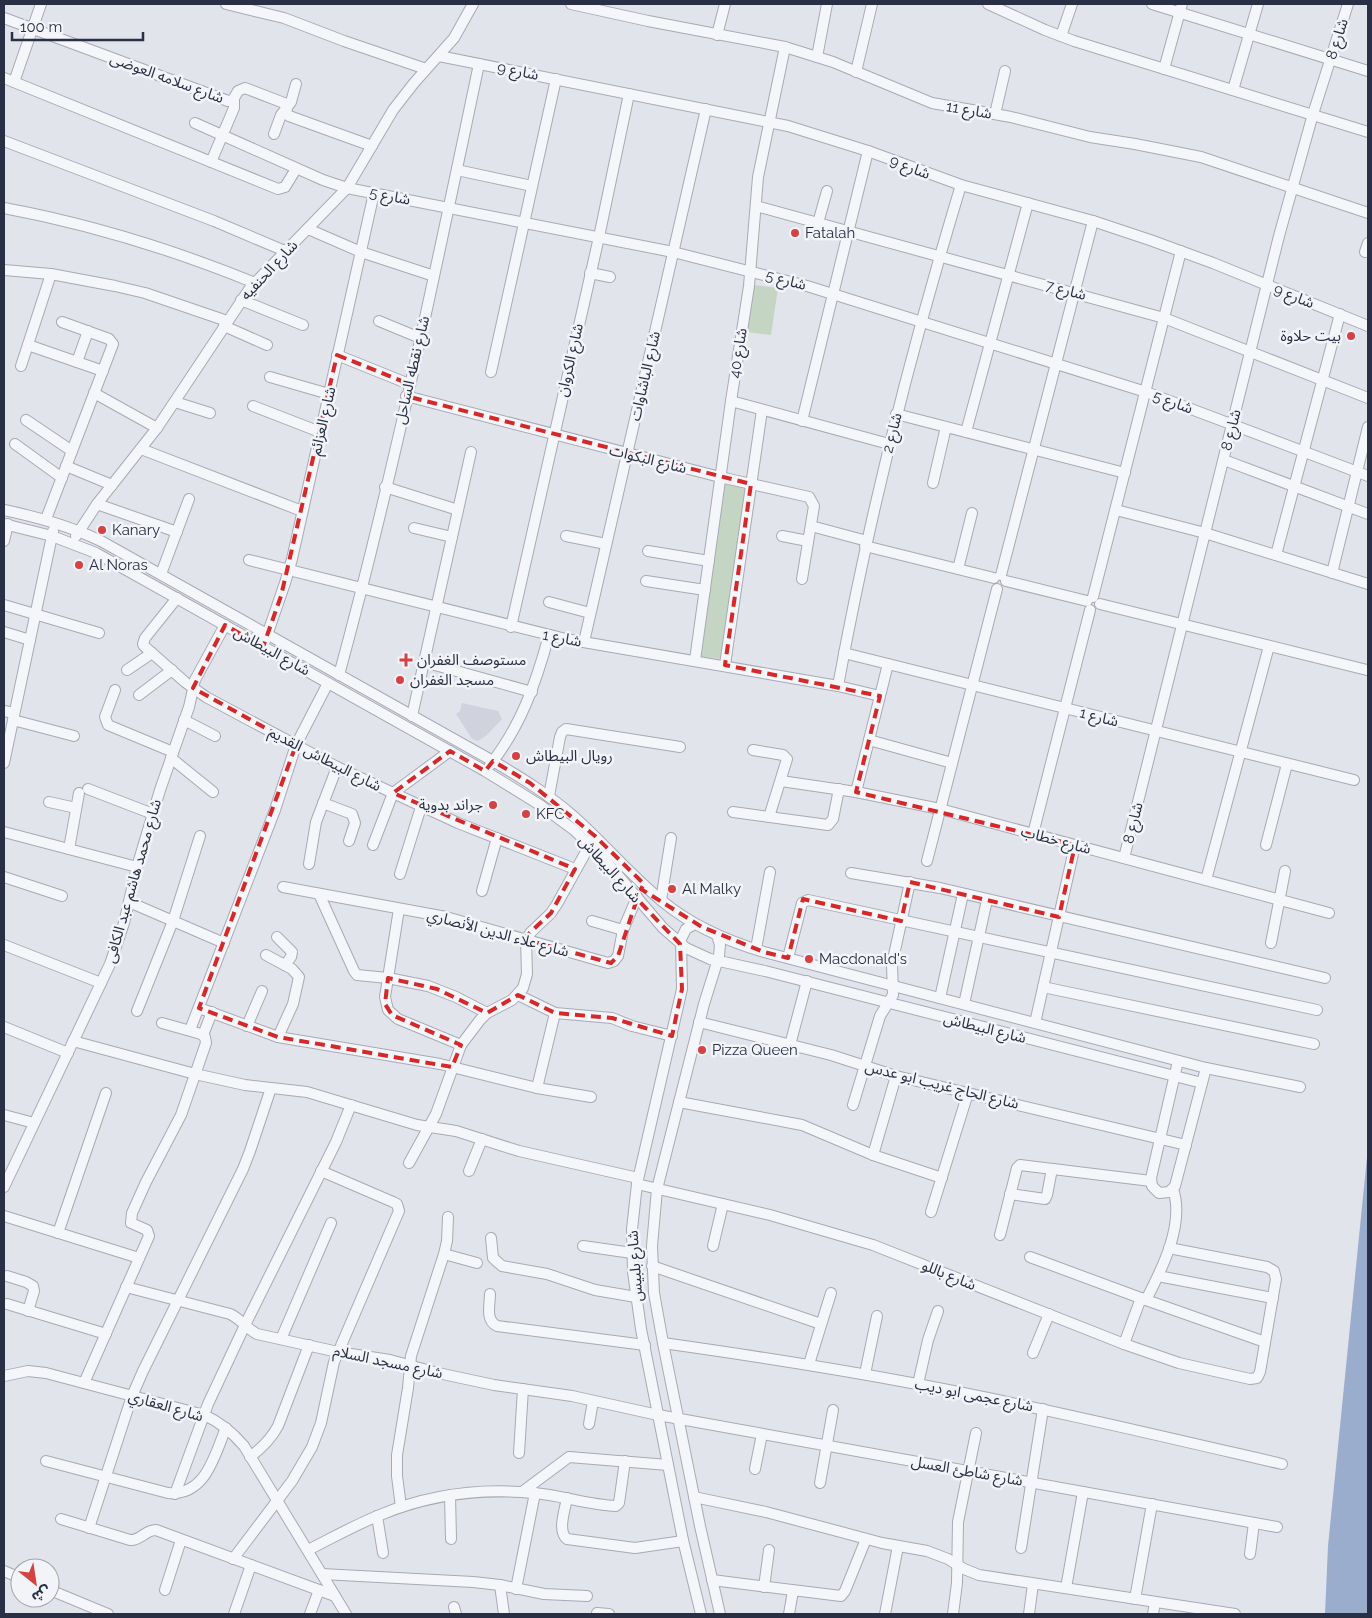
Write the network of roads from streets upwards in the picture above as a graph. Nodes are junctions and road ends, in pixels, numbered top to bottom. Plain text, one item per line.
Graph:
1 (41, 4) edge
2 (226, 4) edge
3 (473, 4) edge
4 (571, 4) edge
5 (725, 4) edge
6 (827, 4) edge
7 (872, 4) edge
8 (988, 4) edge
9 (1072, 4) edge
10 (1152, 4) edge
11 (1258, 4) edge
12 (1348, 4) edge
13 (1005, 8) edge
14 (1181, 8) edge
15 (4, 18) edge
16 (32, 29) junction
17 (717, 34) junction
18 (1249, 34) junction
19 (1061, 36) junction
20 (785, 48) junction
21 (439, 56) junction
22 (817, 57) junction
23 (1330, 59) junction
24 (479, 64) junction
25 (426, 69) junction
26 (1164, 69) junction
27 (1005, 71) dead end
28 (1368, 71) edge
29 (856, 72) junction
30 (4, 78) edge
31 (556, 78) junction
32 (14, 82) junction
33 (296, 84) dead end
34 (1233, 90) junction
35 (629, 94) junction
36 (234, 99) junction
37 (706, 109) junction
38 (286, 110) junction
39 (995, 114) junction
40 (1313, 114) junction
41 (768, 120) junction
42 (195, 123) dead end
43 (1368, 132) edge
44 (274, 134) dead end
45 (222, 136) junction
46 (4, 141) edge
47 (372, 146) junction
48 (868, 151) junction
49 (211, 162) junction
50 (296, 169) junction
51 (457, 170) junction
52 (961, 184) junction
53 (532, 186) junction
54 (347, 188) junction
55 (1292, 188) junction
56 (827, 190) dead end
57 (374, 194) junction
58 (1028, 203) junction
59 (756, 206) junction
60 (449, 207) junction
61 (4, 208) edge
62 (1368, 213) edge
63 (1093, 221) junction
64 (524, 222) junction
65 (818, 223) junction
66 (308, 229) junction
67 (848, 231) junction
68 (599, 237) junction
69 (285, 251) junction
70 (1181, 251) junction
71 (361, 252) junction
72 (674, 252) junction
73 (939, 256) junction
74 (4, 270) edge
75 (751, 271) junction
76 (590, 273) junction
77 (51, 274) junction
78 (1009, 275) junction
79 (434, 276) junction
80 (610, 277) dead end
81 (255, 283) junction
82 (1267, 285) junction
83 (1075, 293) junction
84 (833, 294) junction
85 (241, 300) junction
86 (1340, 314) junction
87 (1164, 318) junction
88 (379, 321) dead end
89 (62, 322) dead end
90 (920, 322) junction
91 (225, 324) junction
92 (303, 325) dead end
93 (1368, 326) edge
94 (88, 332) junction
95 (420, 338) junction
96 (991, 344) junction
97 (28, 345) junction
98 (268, 345) dead end
99 (1250, 352) junction
100 (338, 355) junction
101 (77, 362) junction
102 (1057, 364) junction
103 (21, 366) dead end
104 (103, 371) junction
105 (491, 372) dead end
106 (270, 377) dead end
107 (1322, 380) junction
108 (409, 384) junction
109 (1146, 392) junction
110 (94, 393) junction
111 (329, 394) junction
112 (406, 396) junction
113 (1368, 398) edge
114 (175, 402) junction
115 (731, 402) junction
116 (253, 406) dead end
117 (762, 410) junction
118 (210, 413) dead end
119 (896, 414) junction
120 (26, 420) dead end
121 (802, 421) junction
122 (1232, 424) junction
123 (946, 427) junction
124 (1368, 427) edge
125 (157, 428) junction
126 (320, 432) junction
127 (966, 432) junction
128 (553, 435) junction
129 (15, 444) dead end
130 (889, 444) junction
131 (142, 448) junction
132 (1034, 449) junction
133 (72, 451) junction
134 (1303, 451) junction
135 (472, 452) dead end
136 (627, 454) junction
137 (1224, 460) junction
138 (66, 466) junction
139 (1125, 472) junction
140 (1357, 472) junction
141 (1368, 476) edge
142 (720, 477) junction
143 (62, 478) junction
144 (933, 483) dead end
145 (752, 484) junction
146 (112, 485) junction
147 (1294, 486) junction
148 (385, 487) junction
149 (188, 499) dead end
150 (97, 504) junction
151 (1348, 506) junction
152 (4, 510) edge
153 (458, 510) junction
154 (1116, 510) junction
155 (302, 511) junction
156 (972, 513) dead end
157 (1368, 514) edge
158 (51, 521) junction
159 (6, 524) edge
160 (811, 526) junction
161 (414, 528) dead end
162 (79, 531) junction
163 (176, 532) junction
164 (1206, 533) junction
165 (52, 536) junction
166 (566, 536) dead end
167 (782, 536) dead end
168 (452, 537) junction
169 (4, 541) edge
170 (808, 541) junction
171 (72, 542) junction
172 (606, 544) junction
173 (866, 544) junction
174 (648, 551) dead end
175 (1276, 555) junction
176 (249, 560) dead end
177 (709, 561) junction
178 (958, 569) junction
179 (289, 570) junction
180 (1332, 573) junction
181 (161, 574) junction
182 (1000, 578) junction
183 (802, 579) dead end
184 (646, 581) dead end
185 (1368, 584) edge
186 (362, 589) junction
187 (705, 590) junction
188 (177, 598) junction
189 (549, 602) dead end
190 (1093, 603) junction
191 (4, 605) edge
192 (436, 608) junction
193 (590, 613) junction
194 (35, 614) junction
195 (225, 625) junction
196 (1183, 625) junction
197 (511, 626) junction
198 (4, 632) edge
199 (99, 633) dead end
200 (268, 635) junction
201 (549, 636) junction
202 (30, 640) junction
203 (584, 642) junction
204 (1268, 646) junction
205 (263, 647) junction
206 (152, 653) junction
207 (844, 653) junction
208 (695, 660) junction
209 (424, 662) junction
210 (888, 664) junction
211 (725, 665) junction
212 (127, 670) dead end
213 (172, 670) junction
214 (1367, 670) dead end
215 (339, 675) junction
216 (328, 683) junction
217 (972, 685) junction
218 (838, 686) junction
219 (193, 688) junction
220 (116, 690) dead end
221 (532, 692) junction
222 (139, 695) dead end
223 (880, 696) junction
224 (1065, 708) junction
225 (4, 711) edge
226 (412, 716) junction
227 (14, 717) junction
228 (184, 720) junction
229 (1156, 731) junction
230 (74, 736) dead end
231 (215, 736) dead end
232 (869, 740) junction
233 (296, 745) junction
234 (680, 747) dead end
235 (753, 750) dead end
236 (450, 751) junction
237 (1240, 752) junction
238 (172, 755) junction
239 (493, 761) junction
240 (4, 763) edge
241 (952, 763) junction
242 (1287, 764) junction
243 (337, 767) junction
244 (485, 771) junction
245 (1354, 780) dead end
246 (781, 781) junction
247 (839, 789) junction
248 (213, 792) dead end
249 (856, 792) junction
250 (393, 793) junction
251 (549, 796) junction
252 (48, 802) dead end
253 (322, 803) junction
254 (421, 807) junction
255 (76, 808) junction
256 (940, 810) junction
257 (733, 812) dead end
258 (153, 814) junction
259 (769, 817) junction
260 (4, 832) edge
261 (1033, 834) junction
262 (200, 836) dead end
263 (497, 838) junction
264 (671, 838) dead end
265 (592, 840) junction
266 (349, 841) dead end
267 (373, 845) dead end
268 (1075, 845) junction
269 (1266, 845) dead end
270 (69, 849) junction
271 (1124, 858) junction
272 (927, 861) dead end
273 (309, 864) dead end
274 (137, 867) junction
275 (575, 869) junction
276 (1285, 871) dead end
277 (770, 872) dead end
278 (850, 873) dead end
279 (400, 874) dead end
280 (4, 877) edge
281 (1206, 880) junction
282 (910, 882) junction
283 (283, 887) dead end
284 (482, 891) dead end
285 (319, 894) junction
286 (963, 894) junction
287 (62, 896) dead end
288 (637, 897) junction
289 (1279, 899) junction
290 (661, 900) junction
291 (987, 900) junction
292 (129, 902) junction
293 (399, 909) junction
294 (1329, 913) dead end
295 (1059, 916) junction
296 (901, 920) junction
297 (173, 921) junction
298 (592, 921) dead end
299 (695, 924) junction
300 (623, 930) junction
301 (954, 932) junction
302 (717, 935) junction
303 (277, 937) dead end
304 (979, 938) junction
305 (526, 940) junction
306 (224, 943) junction
307 (1271, 943) dead end
308 (680, 944) junction
309 (4, 945) edge
310 (756, 949) junction
311 (1051, 953) junction
312 (266, 955) dead end
313 (788, 958) junction
314 (717, 961) junction
315 (285, 966) junction
316 (388, 978) junction
317 (1325, 978) dead end
318 (807, 982) junction
319 (101, 983) junction
320 (893, 986) junction
321 (1043, 987) junction
322 (262, 991) dead end
323 (518, 995) junction
324 (940, 998) junction
325 (888, 1003) junction
326 (964, 1004) junction
327 (198, 1008) junction
328 (1317, 1010) dead end
329 (137, 1011) dead end
330 (212, 1012) junction
331 (488, 1013) junction
332 (555, 1013) junction
333 (699, 1022) junction
334 (162, 1023) dead end
335 (1035, 1023) junction
336 (4, 1026) edge
337 (247, 1026) junction
338 (190, 1030) junction
339 (203, 1035) junction
340 (672, 1036) junction
341 (278, 1037) junction
342 (73, 1041) junction
343 (1314, 1044) dead end
344 (790, 1045) junction
345 (461, 1046) junction
346 (68, 1053) junction
347 (1178, 1061) junction
348 (865, 1066) junction
349 (452, 1067) junction
350 (1206, 1068) junction
351 (195, 1074) junction
352 (896, 1076) junction
353 (1175, 1076) junction
354 (1202, 1083) junction
355 (1300, 1087) dead end
356 (271, 1088) junction
357 (537, 1088) junction
358 (968, 1093) junction
359 (106, 1094) dead end
360 (591, 1097) dead end
361 (679, 1102) junction
362 (351, 1105) junction
363 (853, 1105) dead end
364 (4, 1115) edge
365 (34, 1123) junction
366 (428, 1128) junction
367 (1160, 1138) junction
368 (482, 1139) junction
369 (1186, 1145) junction
370 (873, 1155) junction
371 (409, 1163) dead end
372 (1052, 1169) junction
373 (321, 1171) junction
374 (469, 1171) dead end
375 (942, 1178) junction
376 (637, 1181) junction
377 (1151, 1181) junction
378 (5, 1182) edge
379 (658, 1189) junction
380 (1173, 1189) junction
381 (1010, 1194) junction
382 (723, 1204) junction
383 (932, 1212) dead end
384 (4, 1216) edge
385 (448, 1217) dead end
386 (331, 1223) dead end
387 (58, 1233) junction
388 (1000, 1235) dead end
389 (491, 1238) dead end
390 (583, 1246) dead end
391 (713, 1246) dead end
392 (1169, 1248) junction
393 (632, 1253) junction
394 (444, 1254) junction
395 (1030, 1257) dead end
396 (139, 1258) junction
397 (477, 1263) dead end
398 (652, 1266) junction
399 (6, 1276) dead end
400 (1158, 1276) junction
401 (126, 1287) junction
402 (831, 1293) dead end
403 (490, 1294) dead end
404 (636, 1297) junction
405 (1273, 1298) junction
406 (1144, 1299) junction
407 (177, 1300) junction
408 (8, 1304) dead end
409 (28, 1311) junction
410 (938, 1311) dead end
411 (1049, 1314) junction
412 (877, 1316) dead end
413 (821, 1324) junction
414 (246, 1325) junction
415 (106, 1334) junction
416 (281, 1339) junction
417 (663, 1342) junction
418 (1265, 1342) junction
419 (1124, 1344) junction
420 (645, 1345) junction
421 (309, 1346) junction
422 (338, 1352) junction
423 (1034, 1353) dead end
424 (809, 1364) junction
425 (409, 1365) junction
426 (865, 1374) junction
427 (4, 1376) edge
428 (84, 1383) junction
429 (918, 1384) junction
430 (523, 1390) junction
431 (132, 1396) junction
432 (593, 1401) junction
433 (833, 1410) dead end
434 (1044, 1410) junction
435 (204, 1415) junction
436 (658, 1415) junction
437 (679, 1418) junction
438 (589, 1424) dead end
439 (226, 1428) junction
440 (976, 1433) dead end
441 (762, 1434) junction
442 (827, 1445) junction
443 (519, 1453) dead end
444 (250, 1457) junction
445 (46, 1461) dead end
446 (625, 1461) junction
447 (1282, 1464) dead end
448 (668, 1465) junction
449 (755, 1469) dead end
450 (968, 1471) junction
451 (106, 1477) junction
452 (820, 1482) dead end
453 (1031, 1482) junction
454 (522, 1492) junction
455 (1083, 1492) junction
456 (535, 1493) junction
457 (175, 1494) junction
458 (450, 1495) junction
459 (694, 1497) junction
460 (567, 1498) junction
461 (277, 1500) junction
462 (1152, 1504) junction
463 (401, 1507) junction
464 (378, 1516) junction
465 (61, 1519) dead end
466 (1254, 1522) junction
467 (1277, 1527) dead end
468 (89, 1528) junction
469 (866, 1538) junction
470 (452, 1539) dead end
471 (181, 1540) junction
472 (683, 1541) junction
473 (898, 1546) junction
474 (1020, 1548) dead end
475 (308, 1550) junction
476 (769, 1550) dead end
477 (383, 1553) dead end
478 (1250, 1554) dead end
479 (233, 1558) junction
480 (958, 1564) junction
481 (251, 1565) junction
482 (322, 1574) junction
483 (712, 1580) junction
484 (1033, 1584) junction
485 (500, 1586) junction
486 (764, 1587) junction
487 (1066, 1588) junction
488 (516, 1589) junction
489 (165, 1590) dead end
490 (319, 1590) junction
491 (793, 1591) junction
492 (60, 1594) edge
493 (335, 1596) junction
494 (587, 1596) dead end
495 (1135, 1599) junction
496 (1155, 1602) junction
497 (597, 1613) edge
498 (108, 1614) edge
499 (234, 1614) edge
500 (310, 1614) edge
501 (346, 1614) edge
502 (504, 1614) edge
503 (610, 1614) edge
504 (701, 1614) edge
505 (720, 1614) edge
506 (789, 1614) edge
507 (885, 1614) edge
508 (953, 1614) edge
509 (1029, 1614) edge
510 (1153, 1614) edge
511 (1235, 1614) edge

1 - 16 street
2 - 25 street
3 - 21 street, شارع الحنفيه
4 - 17 street, شارع 11
5 - 17 street
6 - 22 street
7 - 29 street
8 - 13 street
9 - 19 street
10 - 14 street
11 - 18 street
12 - 23 street, شارع 8
13 - 19 street
14 - 18 street
14 - 26 street
15 - 16 street, شارع سلامه العوضى
16 - 32 street
16 - 36 street, شارع سلامه العوضى
17 - 20 street, شارع 11
18 - 23 street
18 - 34 street
19 - 26 street
20 - 22 street, شارع 11
20 - 41 street, شارع 40
21 - 24 street, شارع 9
21 - 25 street, شارع الحنفيه
22 - 29 street, شارع 11
23 - 28 street
23 - 40 street, شارع 8
24 - 31 street, شارع 9
24 - 51 street, شارع نقطه الساحل
25 - 47 street, شارع الحنفيه
26 - 34 street
27 - 39 street
29 - 39 street, شارع 11
30 - 32 street
31 - 35 street, شارع 9
31 - 53 street
32 - 49 street
33 - 38 street
34 - 40 street
35 - 37 street, شارع 9
35 - 68 street, شارع الكروان
36 - 38 street, شارع سلامه العوضى
36 - 45 street
37 - 41 street, شارع 9
37 - 72 street, شارع الباشاوات
38 - 44 street
38 - 47 street, شارع سلامه العوضى
39 - 55 street, شارع 11
40 - 43 street
40 - 55 street, شارع 8
41 - 48 street, شارع 9
41 - 59 street, شارع 40
42 - 45 street, شارع 5
45 - 49 street
45 - 50 street, شارع 5
46 - 69 street
47 - 54 street, شارع الحنفيه
48 - 52 street, شارع 9
48 - 67 street
49 - 50 street
50 - 54 street, شارع 5
51 - 53 street
51 - 60 street, شارع نقطه الساحل
52 - 58 street, شارع 9
52 - 73 street, شارع 2
53 - 64 street
54 - 57 street, شارع 5
54 - 66 street, شارع الحنفيه
55 - 62 street, شارع 11
55 - 82 street, شارع 8
56 - 65 street
57 - 60 street, شارع 5
57 - 71 street, شارع العزائم
58 - 63 street, شارع 9
58 - 78 street
59 - 65 street, شارع 7
59 - 75 street, شارع 40
60 - 64 street, شارع 5
60 - 79 street, شارع نقطه الساحل
61 - 81 street
63 - 70 street, شارع 9
63 - 83 street
64 - 68 street, شارع 5
64 - 105 street
65 - 67 street, شارع 7
66 - 69 street, شارع الحنفيه
66 - 71 street
67 - 73 street, شارع 7
67 - 84 street
68 - 72 street, شارع 5
68 - 76 street, شارع الكروان
69 - 81 street, شارع الحنفيه
70 - 82 street, شارع 9
70 - 87 street
71 - 79 street
71 - 100 street, شارع العزائم
72 - 75 street, شارع 5
72 - 136 street, شارع الباشاوات
73 - 78 street, شارع 7
73 - 90 street, شارع 2
74 - 77 street
75 - 84 street, شارع 5
75 - 115 street, شارع 40
76 - 80 street
76 - 128 street, شارع الكروان
77 - 91 street
77 - 97 street
78 - 83 street, شارع 7
78 - 96 street
79 - 95 street, شارع نقطه الساحل
81 - 85 street, شارع الحنفيه
82 - 86 street, شارع 9
82 - 99 street, شارع 8
83 - 87 street, شارع 7
83 - 102 street
84 - 90 street, شارع 5
84 - 121 street
85 - 91 street, شارع الحنفيه
85 - 92 street
86 - 93 street, شارع 9
86 - 107 street
87 - 99 street, شارع 7
87 - 109 street
88 - 95 street
89 - 94 street
90 - 96 street, شارع 5
90 - 119 street, شارع 2
91 - 98 street
91 - 114 street, شارع الحنفيه
94 - 101 street
94 - 104 street
95 - 108 street, شارع نقطه الساحل
96 - 102 street, شارع 5
96 - 127 street
97 - 101 street
97 - 103 street
99 - 107 street, شارع 7
99 - 122 street, شارع 8
100 - 108 street
100 - 111 street, شارع العزائم
101 - 104 street
102 - 109 street, شارع 5
102 - 132 street
104 - 110 street
106 - 111 street
107 - 113 street, شارع 7
107 - 134 street
108 - 112 street, شارع نقطه الساحل
109 - 122 street, شارع 5
109 - 139 street
110 - 125 street
110 - 133 street
111 - 126 street, شارع العزائم
112 - 128 street, شارع البكوات
112 - 148 street, شارع نقطه الساحل
114 - 118 street
114 - 125 street, شارع الحنفيه
115 - 117 street
115 - 142 street, شارع 40
116 - 126 street
117 - 121 street
117 - 145 street
119 - 123 street
119 - 130 street, شارع 2
120 - 133 street
121 - 130 street
122 - 134 street, شارع 5
122 - 137 street, شارع 8
123 - 127 street
123 - 144 street
124 - 140 street
125 - 131 street, شارع الحنفيه
126 - 155 street, شارع العزائم
127 - 132 street
128 - 136 street, شارع البكوات
128 - 197 street, شارع الكروان
129 - 143 street
130 - 173 street, شارع 2
131 - 146 street, شارع الحنفيه
131 - 155 street
132 - 139 street
132 - 182 street
133 - 138 street
134 - 140 street, شارع 5
134 - 147 street
135 - 153 street
136 - 142 street, شارع البكوات
136 - 172 street, شارع الباشاوات
137 - 147 street
137 - 164 street, شارع 8
138 - 143 street
138 - 146 street
139 - 154 street
140 - 141 street, شارع 5
140 - 151 street
142 - 145 street, شارع البكوات
142 - 177 street, شارع 40
143 - 158 street
145 - 160 street, شارع البكوات
145 - 211 street
146 - 150 street, شارع الحنفيه
147 - 151 street
147 - 175 street
148 - 153 street
148 - 186 street, شارع نقطه الساحل
149 - 163 street
150 - 162 street, شارع الحنفيه
150 - 163 street
151 - 157 street
151 - 180 street
152 - 158 street, شارع البيطاش
153 - 168 street
154 - 164 street
154 - 190 street
155 - 179 street, شارع العزائم
156 - 178 street
158 - 162 street, شارع البيطاش
158 - 165 street
159 - 165 street, شارع البيطاش
159 - 169 street
160 - 170 street, شارع البكوات
160 - 173 street
161 - 168 street
162 - 171 street, شارع الحنفيه
162 - 181 street, شارع البيطاش
163 - 181 street
164 - 175 street
164 - 196 street, شارع 8
165 - 171 street, شارع البيطاش
165 - 194 street
166 - 172 street
167 - 170 street
168 - 192 street
170 - 183 street, شارع البكوات
171 - 188 street, شارع البيطاش
172 - 193 street, شارع الباشاوات
173 - 178 street
173 - 207 street, شارع 2
174 - 177 street
175 - 180 street
176 - 179 street, شارع 1
177 - 187 street, شارع 40
178 - 182 street
179 - 186 street, شارع 1
179 - 200 street, شارع العزائم
180 - 185 street
181 - 200 street, شارع البيطاش
182 - 190 street
182 - 217 street
184 - 187 street
186 - 192 street, شارع 1
186 - 215 street, شارع نقطه الساحل
187 - 208 street, شارع 40
188 - 195 street, شارع البيطاش
188 - 206 street
189 - 193 street
190 - 196 street
190 - 224 street
191 - 194 street
192 - 197 street, شارع 1
192 - 209 street
193 - 203 street, شارع الباشاوات
194 - 199 street
194 - 202 street
195 - 205 street, شارع البيطاش
195 - 219 street, شارع محمد هاشم عبد الكافى
196 - 204 street
196 - 229 street, شارع 8
197 - 201 street, شارع 1
198 - 202 street
200 - 205 street, شارع العزائم
200 - 215 street, شارع البيطاش
201 - 203 street, شارع 1
201 - 221 street
202 - 227 street
203 - 208 street, شارع 1
204 - 214 street
204 - 237 street
205 - 216 street, شارع البيطاش
206 - 212 street
206 - 213 street, شارع البيطاش القديم
207 - 210 street, شارع 1
207 - 218 street, شارع 2
208 - 211 street, شارع 1
209 - 221 street
209 - 226 street
210 - 217 street, شارع 1
210 - 223 street
211 - 218 street, شارع 1
213 - 219 street, شارع البيطاش القديم
213 - 222 street
215 - 226 street, شارع البيطاش
216 - 233 street
216 - 236 street, شارع البيطاش
217 - 224 street, شارع 1
217 - 241 street
218 - 223 street, شارع 1
219 - 228 street, شارع محمد هاشم عبد الكافى
219 - 233 street, شارع البيطاش القديم
220 - 238 street
221 - 239 street
223 - 232 street
224 - 229 street, شارع 1
224 - 261 street
225 - 227 street
226 - 239 street, شارع البيطاش
227 - 230 street
227 - 240 street
228 - 231 street
228 - 238 street, شارع محمد هاشم عبد الكافى
229 - 237 street, شارع 1
229 - 271 street, شارع 8
232 - 241 street
232 - 249 street
233 - 243 street, شارع البيطاش القديم
233 - 306 street
234 - 251 street
235 - 246 street
236 - 244 street, شارع البيطاش
236 - 250 street
237 - 242 street, شارع 1
237 - 281 street
238 - 248 street
238 - 258 street, شارع محمد هاشم عبد الكافى
239 - 244 street
239 - 251 street, شارع البيطاش
241 - 256 street
242 - 245 street, شارع 1
242 - 269 street
243 - 250 street, شارع البيطاش القديم
243 - 253 street
244 - 265 street, شارع البيطاش
246 - 247 street, شارع خطاب
246 - 259 street
247 - 249 street, شارع خطاب
247 - 259 street
249 - 256 street, شارع خطاب
250 - 254 street, شارع البيطاش القديم
250 - 267 street
251 - 265 street, شارع البيطاش
252 - 255 street
253 - 266 street
253 - 273 street
254 - 263 street, شارع البيطاش القديم
254 - 279 street
255 - 258 street
255 - 270 street
256 - 261 street, شارع خطاب
256 - 272 street
257 - 259 street
258 - 274 street, شارع محمد هاشم عبد الكافى
260 - 270 street
261 - 268 street, شارع خطاب
262 - 297 street
263 - 275 street, شارع البيطاش القديم
263 - 284 street
264 - 290 street
265 - 275 street
265 - 288 street, شارع البيطاش
265 - 290 street, شارع البيطاش
268 - 271 street, شارع خطاب
268 - 295 street
270 - 274 street
271 - 281 street, شارع خطاب
274 - 292 street, شارع محمد هاشم عبد الكافى
275 - 305 street
276 - 289 street
277 - 310 street
278 - 282 street
280 - 287 street
281 - 289 street, شارع خطاب
282 - 286 street
282 - 296 street
283 - 285 street, شارع علاء الدين الأنصاري
285 - 293 street, شارع علاء الدين الأنصاري
285 - 316 street
286 - 291 street
286 - 301 street
288 - 300 street, شارع علاء الدين الأنصاري
288 - 308 street, شارع البيطاش
289 - 294 street, شارع خطاب
289 - 307 street
290 - 299 street, شارع البيطاش
291 - 295 street
291 - 304 street
292 - 297 street
292 - 319 street, شارع محمد هاشم عبد الكافى
293 - 305 street, شارع علاء الدين الأنصاري
293 - 316 street
295 - 311 street
295 - 317 street
296 - 301 street
296 - 313 street
296 - 320 street
297 - 306 street
297 - 329 street
298 - 300 street
299 - 302 street, شارع البيطاش
299 - 308 street
300 - 305 street, شارع علاء الدين الأنصاري
301 - 304 street
301 - 324 street
302 - 310 street, شارع البيطاش
302 - 314 street, شارع بلبيس
303 - 315 street
304 - 311 street
304 - 326 street
305 - 323 street
306 - 327 street
308 - 314 street, شارع البيطاش
308 - 340 street, شارع بلبيس
309 - 319 street
310 - 313 street, شارع البيطاش
311 - 321 street
311 - 328 street
312 - 315 street
313 - 320 street, شارع البيطاش
314 - 318 street, شارع البيطاش
314 - 333 street, شارع بلبيس
315 - 341 street
316 - 331 street
316 - 345 street
318 - 325 street, شارع البيطاش
318 - 344 street
319 - 342 street, شارع محمد هاشم عبد الكافى
320 - 324 street, شارع البيطاش
320 - 325 street
321 - 335 street
321 - 343 street
322 - 337 street
323 - 331 street
323 - 332 street
324 - 326 street, شارع البيطاش
325 - 348 street
325 - 353 street, شارع البيطاش
326 - 335 street, شارع البيطاش
327 - 330 street
327 - 338 street
330 - 337 street
330 - 339 street
331 - 345 street
332 - 340 street
332 - 357 street
333 - 344 street, شارع الحاج غريب ابو عدس
333 - 361 street, شارع بلبيس
334 - 338 street
335 - 347 street, شارع البيطاش
336 - 346 street
337 - 341 street
338 - 339 street
339 - 351 street
340 - 376 street, شارع بلبيس
341 - 349 street
342 - 346 street, شارع محمد هاشم عبد الكافى
342 - 351 street, شارع باللو
344 - 348 street, شارع الحاج غريب ابو عدس
345 - 349 street
346 - 365 street, شارع محمد هاشم عبد الكافى
347 - 350 street, شارع البيطاش
347 - 353 street
348 - 352 street, شارع الحاج غريب ابو عدس
348 - 363 street
349 - 357 street
349 - 366 street
350 - 354 street
350 - 355 street, شارع البيطاش
351 - 356 street, شارع باللو
351 - 396 street
352 - 358 street, شارع الحاج غريب ابو عدس
352 - 370 street
353 - 354 street, شارع البيطاش
353 - 367 street
354 - 369 street
356 - 362 street, شارع باللو
356 - 407 street
357 - 360 street
358 - 367 street, شارع الحاج غريب ابو عدس
358 - 375 street
359 - 387 street
361 - 370 street
361 - 379 street, شارع بلبيس
362 - 366 street, شارع باللو
362 - 373 street
364 - 365 street
365 - 378 street, شارع محمد هاشم عبد الكافى
366 - 368 street, شارع باللو
366 - 371 street
367 - 369 street, شارع الحاج غريب ابو عدس
367 - 377 street
368 - 374 street
368 - 376 street, شارع باللو
369 - 380 street
370 - 375 street
372 - 377 street
372 - 381 street
372 - 381 street
373 - 414 street
373 - 422 street
375 - 383 street
376 - 379 street, شارع باللو
376 - 393 street, شارع بلبيس
377 - 380 street
379 - 382 street, شارع باللو
379 - 398 street, شارع بلبيس
380 - 392 street
381 - 388 street
382 - 391 street
382 - 411 street, شارع باللو
384 - 387 street
385 - 394 street
386 - 416 street
387 - 396 street
389 - 404 street
390 - 393 street
392 - 400 street
392 - 405 street
393 - 404 street, شارع بلبيس
394 - 397 street
394 - 425 street
395 - 406 street
396 - 401 street
398 - 413 street
398 - 417 street, شارع بلبيس
399 - 409 street
400 - 405 street
400 - 406 street
401 - 407 street, شارع مسجد السلام
401 - 415 street
402 - 413 street
403 - 420 street
404 - 420 street, شارع بلبيس
405 - 418 street
406 - 418 street
406 - 419 street
407 - 414 street, شارع مسجد السلام
407 - 431 street
408 - 409 street
409 - 415 street
410 - 429 street
411 - 419 street, شارع باللو
411 - 423 street
412 - 426 street
413 - 424 street
414 - 416 street, شارع مسجد السلام
414 - 435 street
415 - 428 street
416 - 421 street, شارع مسجد السلام
417 - 424 street, شارع عجمى ابو ديب
417 - 437 street, شارع بلبيس
418 - 419 street, شارع باللو
420 - 436 street, شارع بلبيس
421 - 422 street, شارع مسجد السلام
421 - 444 street
422 - 425 street, شارع مسجد السلام
422 - 461 street
424 - 426 street, شارع عجمى ابو ديب
425 - 430 street, شارع مسجد السلام
425 - 463 street
426 - 429 street, شارع عجمى ابو ديب
427 - 428 street, شارع العقاري
428 - 431 street, شارع العقاري
429 - 434 street, شارع عجمى ابو ديب
430 - 432 street, شارع مسجد السلام
430 - 443 street
431 - 435 street, شارع العقاري
431 - 451 street
432 - 436 street, شارع مسجد السلام
432 - 438 street
433 - 442 street
434 - 447 street, شارع عجمى ابو ديب
434 - 453 street
435 - 439 street, شارع العقاري
435 - 457 street
436 - 437 street, شارع شاطئ العسل
436 - 448 street, شارع بلبيس
437 - 441 street, شارع شاطئ العسل
437 - 459 street, شارع بلبيس
439 - 444 street, شارع العقاري
439 - 457 street
440 - 450 street
441 - 442 street, شارع شاطئ العسل
441 - 449 street
442 - 450 street, شارع شاطئ العسل
442 - 452 street
444 - 461 street, شارع العقاري
445 - 451 street
446 - 448 street
446 - 454 street
446 - 460 street
448 - 472 street, شارع بلبيس
450 - 453 street, شارع شاطئ العسل
450 - 480 street
451 - 457 street
451 - 468 street
453 - 455 street, شارع شاطئ العسل
453 - 474 street
454 - 456 street
454 - 458 street
455 - 462 street, شارع شاطئ العسل
455 - 487 street
456 - 460 street
456 - 488 street
458 - 463 street
458 - 470 street
459 - 469 street
459 - 483 street, شارع بلبيس
460 - 472 street
461 - 475 street, شارع العقاري
461 - 479 street
462 - 466 street, شارع شاطئ العسل
462 - 495 street
463 - 464 street
464 - 475 street
464 - 477 street
465 - 468 street
466 - 467 street, شارع شاطئ العسل
466 - 478 street
468 - 471 street
469 - 473 street
469 - 491 street
471 - 479 street
471 - 489 street
472 - 504 street, شارع بلبيس
473 - 480 street
473 - 507 street
475 - 482 street, شارع العقاري
476 - 486 street
479 - 481 street
480 - 484 street
480 - 508 street
481 - 490 street
481 - 499 street
482 - 485 street
482 - 493 street, شارع العقاري
483 - 486 street
483 - 505 street, شارع بلبيس
484 - 487 street
484 - 509 street
485 - 488 street
485 - 502 street
486 - 491 street
487 - 495 street
488 - 494 street
490 - 493 street
490 - 500 street
491 - 506 street
492 - 498 street
493 - 501 street, شارع العقاري
495 - 496 street
496 - 510 street
496 - 511 street
497 - 503 street

